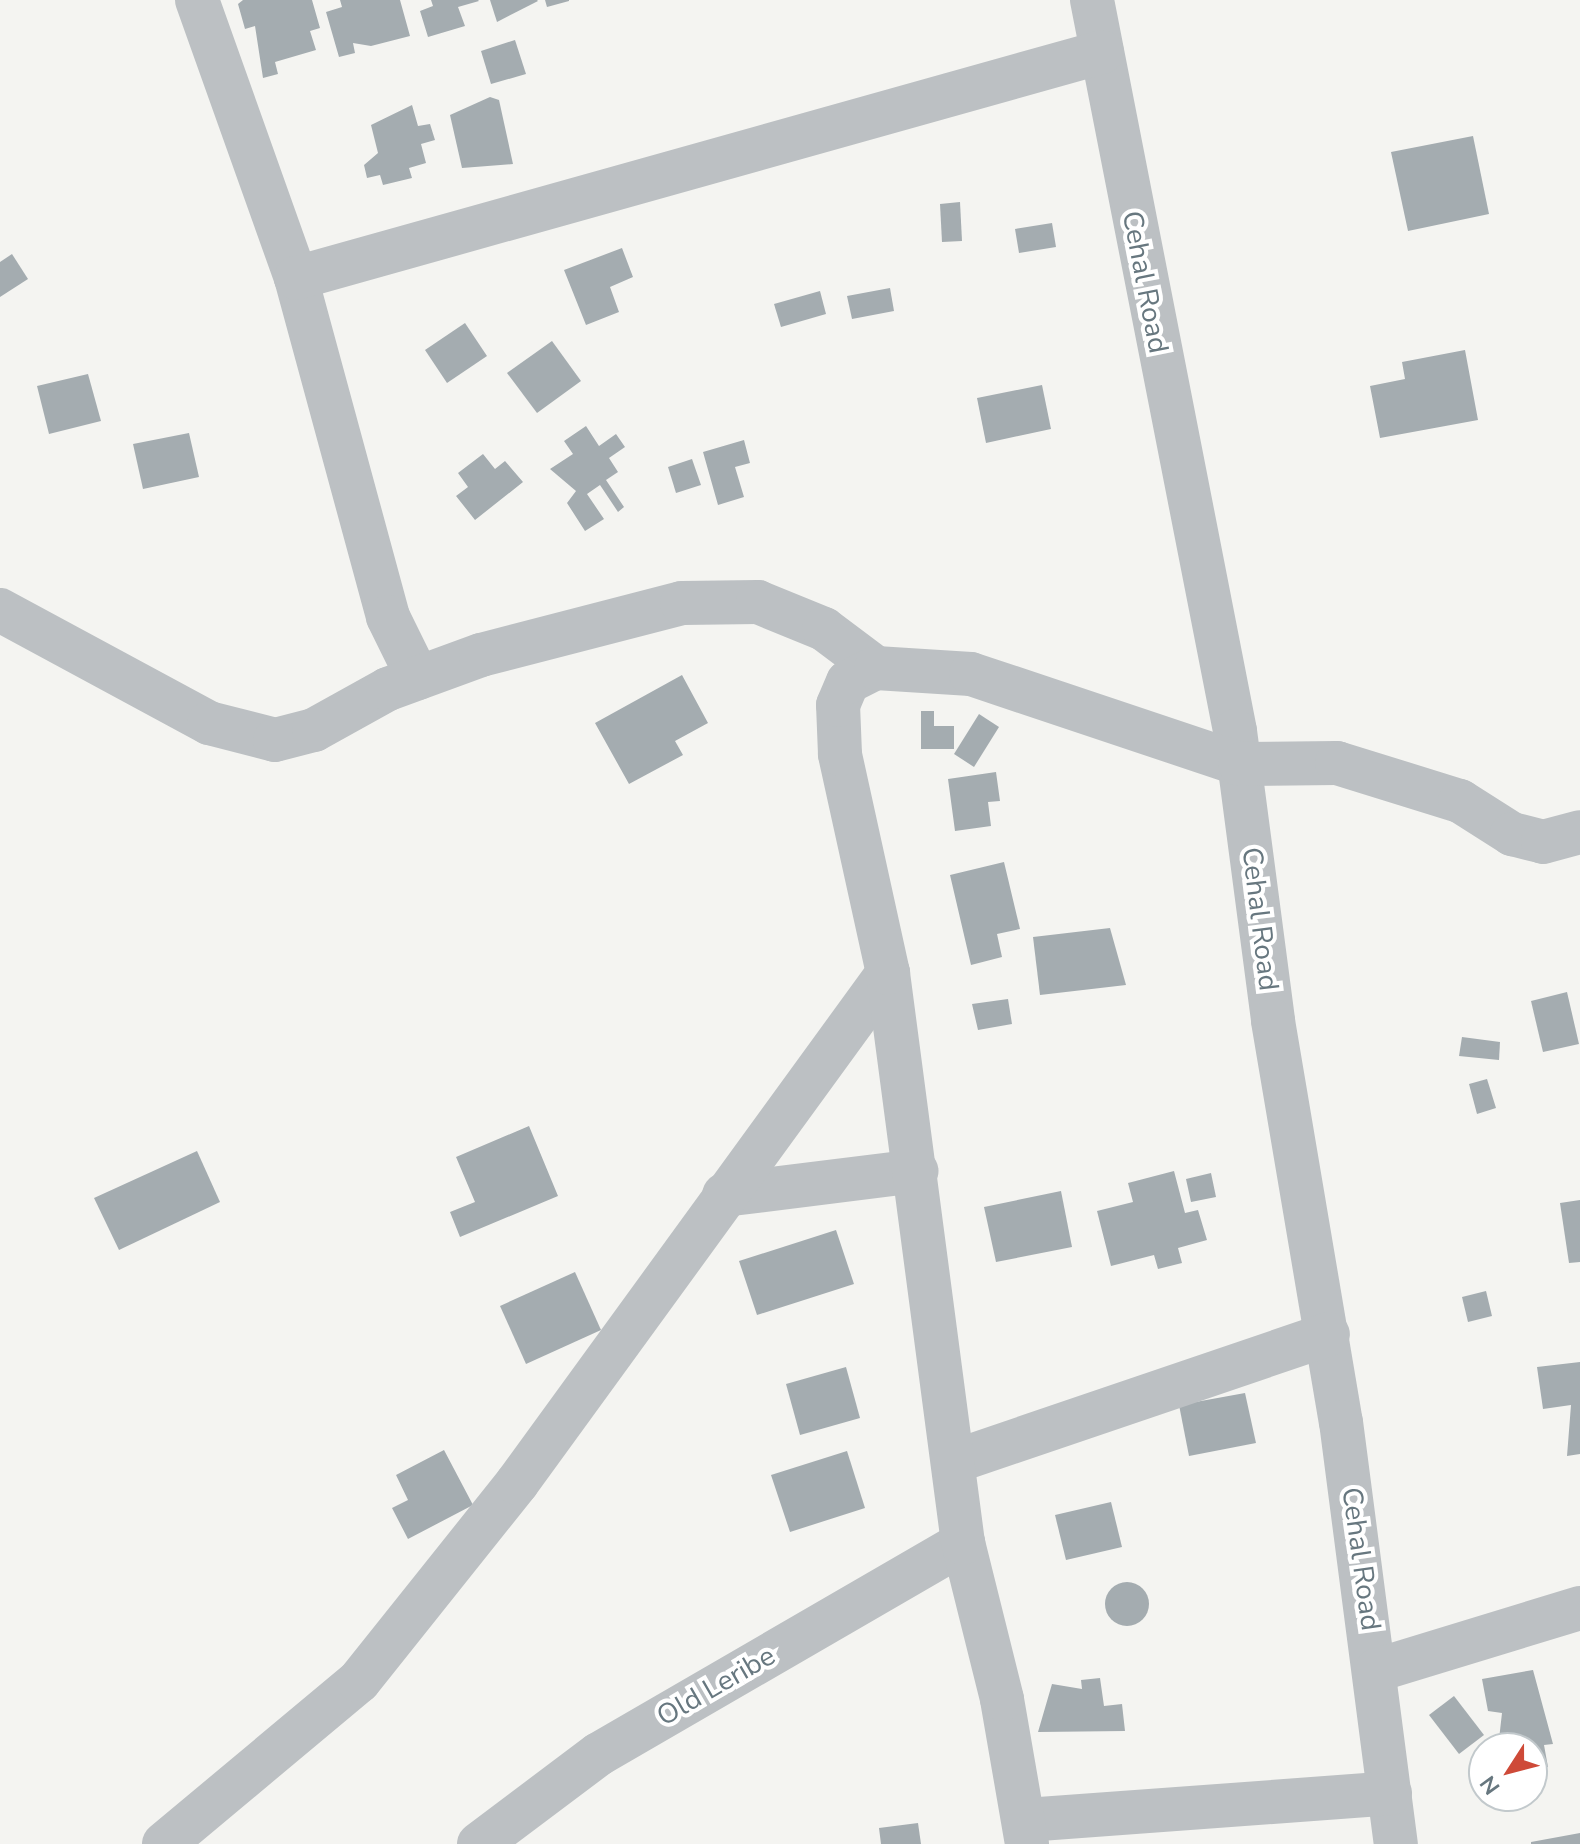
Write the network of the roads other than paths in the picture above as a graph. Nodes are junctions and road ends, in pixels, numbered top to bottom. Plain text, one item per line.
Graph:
1 (197, 0) edge
2 (1092, 0) edge
3 (1102, 52) junction
4 (296, 278) junction
5 (0, 610) edge
6 (876, 668) junction
7 (418, 678) junction
8 (1240, 764) junction
9 (1580, 832) edge
10 (888, 973) junction
11 (917, 1171) junction
12 (724, 1195) junction
13 (1328, 1334) junction
14 (953, 1462) junction
15 (963, 1543) junction
16 (1580, 1608) edge
17 (1377, 1670) junction
18 (1390, 1793) junction
19 (1027, 1832) edge
20 (164, 1844) edge
21 (479, 1844) edge
22 (1396, 1844) edge

1 - 4 street
2 - 3 street, Cehal Road
3 - 4 street
3 - 8 street, Cehal Road
4 - 7 street
5 - 7 street
6 - 7 street
6 - 8 street
6 - 10 street
8 - 9 street
8 - 13 street, Cehal Road
10 - 11 street
10 - 12 street
11 - 12 street
11 - 14 street
12 - 20 street
13 - 14 street
13 - 17 street, Cehal Road
14 - 15 street
15 - 19 street
15 - 21 street, Old Leribe
16 - 17 street
17 - 18 street, Cehal Road
18 - 19 street
18 - 22 street, Cehal Road

